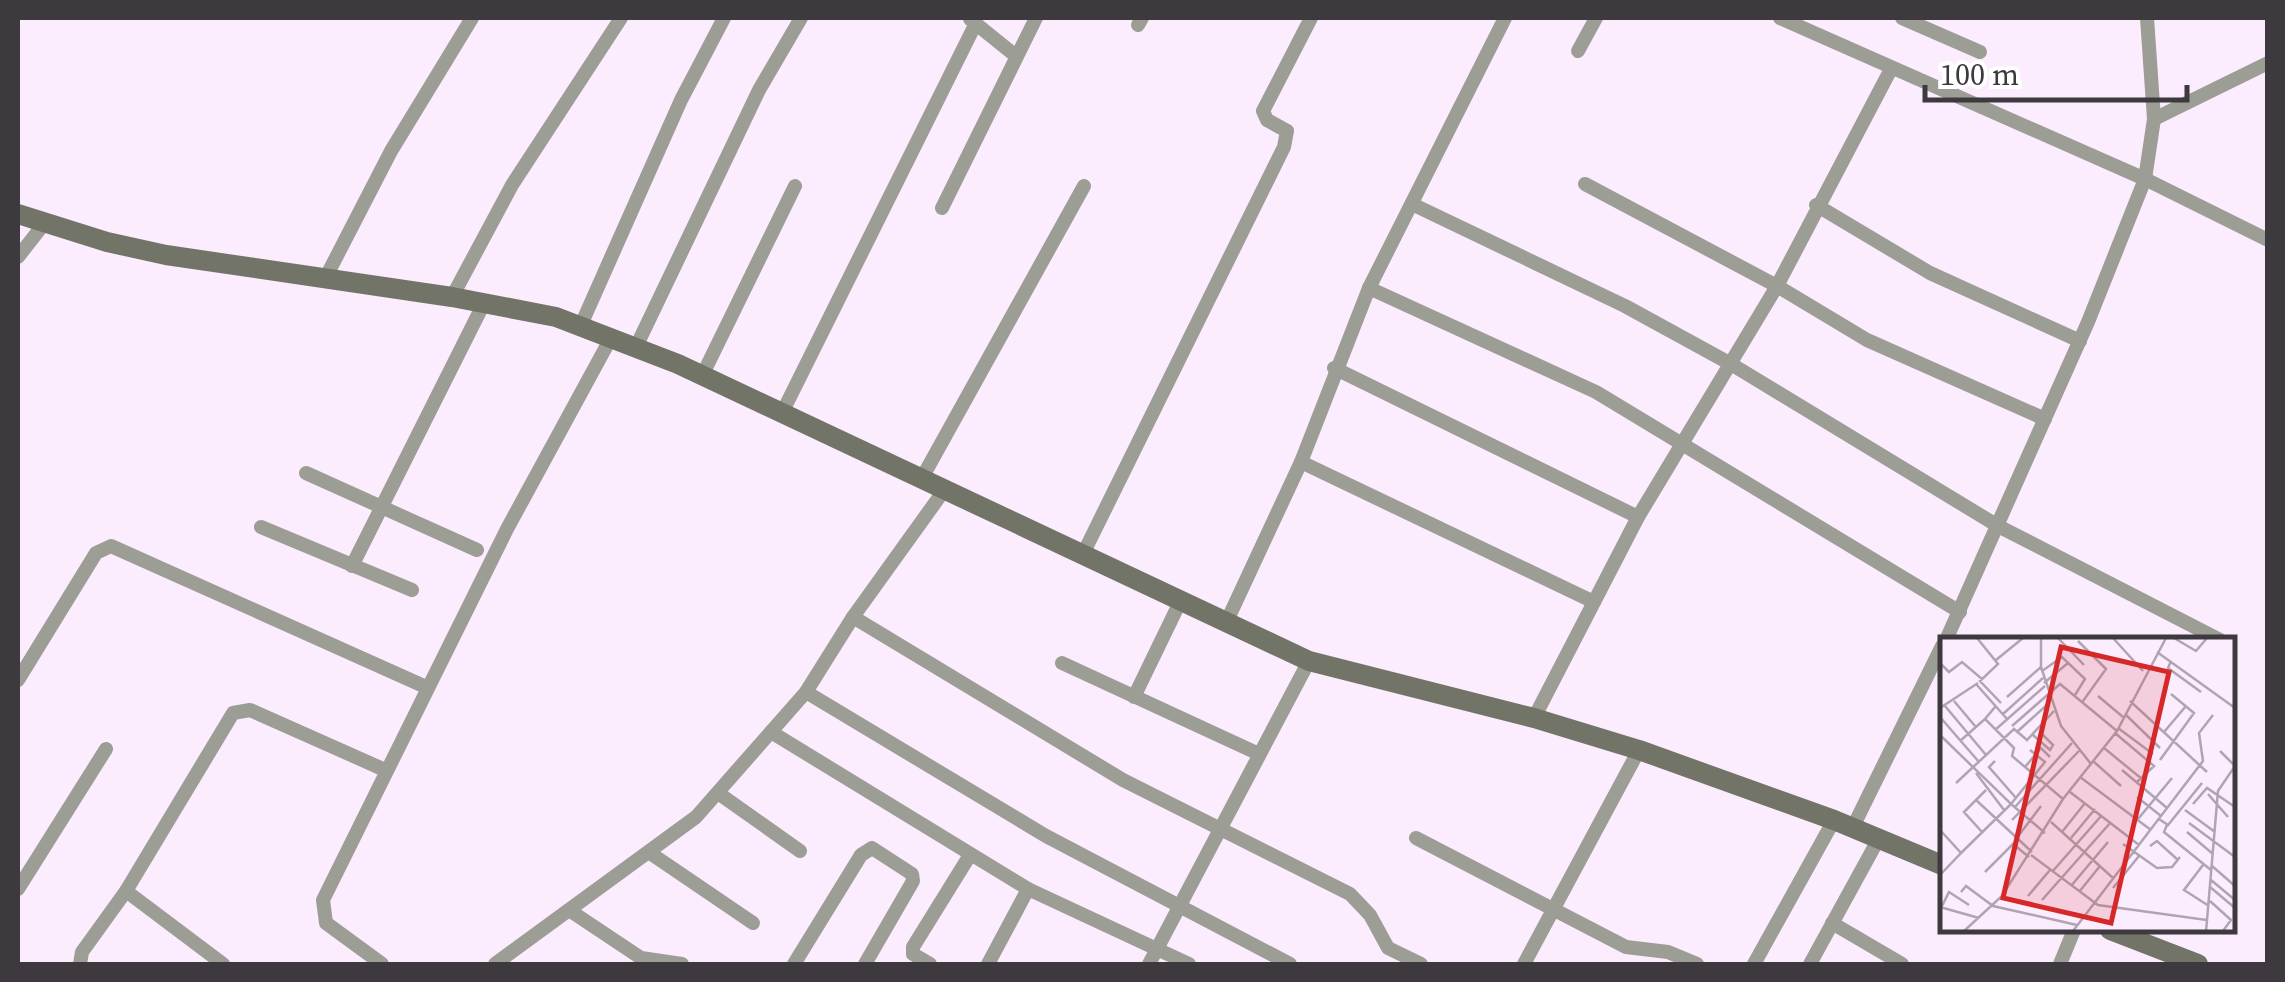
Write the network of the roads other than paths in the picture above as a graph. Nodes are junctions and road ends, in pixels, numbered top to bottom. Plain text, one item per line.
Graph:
1 (472, 18) edge
2 (621, 18) edge
3 (724, 18) edge
4 (801, 18) edge
5 (1036, 18) edge
6 (1310, 18) edge
7 (1505, 18) edge
8 (1596, 18) edge
9 (1780, 18) edge
10 (1902, 18) edge
11 (2147, 18) edge
12 (972, 20) edge
13 (1578, 51) dead end
14 (1980, 52) dead end
15 (1016, 56) junction
16 (2268, 63) edge
17 (1890, 70) junction
18 (2154, 119) junction
19 (2145, 179) junction
20 (1585, 184) dead end
21 (795, 186) dead end
22 (1084, 186) dead end
23 (1414, 205) junction
24 (1816, 205) junction
25 (942, 208) dead end
26 (18, 214) edge
27 (43, 224) junction
28 (2268, 240) edge
29 (18, 256) edge
30 (326, 277) junction
31 (1776, 286) junction
32 (1370, 288) junction
33 (452, 297) junction
34 (484, 303) junction
35 (581, 325) junction
36 (612, 336) junction
37 (2080, 341) junction
38 (636, 347) junction
39 (1731, 364) junction
40 (1334, 368) junction
41 (702, 376) junction
42 (782, 413) junction
43 (2045, 419) junction
44 (1681, 443) junction
45 (1301, 462) junction
46 (306, 474) dead end
47 (922, 478) junction
48 (945, 489) junction
49 (383, 508) junction
50 (1638, 517) junction
51 (1998, 526) junction
52 (261, 527) dead end
53 (477, 550) dead end
54 (1083, 554) junction
55 (352, 566) junction
56 (412, 590) dead end
57 (1180, 602) junction
58 (1594, 602) junction
59 (1960, 612) junction
60 (853, 617) junction
61 (1226, 623) junction
62 (1947, 637) edge
63 (2214, 637) edge
64 (1940, 650) edge
65 (1309, 662) junction
66 (1062, 663) dead end
67 (18, 680) edge
68 (426, 687) junction
69 (806, 692) junction
70 (1134, 697) junction
71 (1534, 718) junction
72 (771, 732) junction
73 (106, 749) dead end
74 (1638, 750) junction
75 (1259, 754) junction
76 (385, 770) junction
77 (718, 792) junction
78 (1843, 824) junction
79 (1218, 830) junction
80 (1416, 838) dead end
81 (1878, 840) junction
82 (800, 850) dead end
83 (650, 853) junction
84 (970, 855) junction
85 (1940, 864) edge
86 (18, 889) edge
87 (1028, 889) junction
88 (126, 891) junction
89 (1178, 904) junction
90 (569, 910) junction
91 (1554, 910) junction
92 (753, 923) dead end
93 (1832, 923) junction
94 (2073, 932) edge
95 (2115, 932) edge
96 (1157, 949) junction
97 (658, 963) edge
98 (80, 964) edge
99 (224, 964) edge
100 (382, 964) edge
101 (498, 964) edge
102 (682, 964) edge
103 (794, 964) edge
104 (864, 964) edge
105 (930, 964) edge
106 (988, 964) edge
107 (1150, 964) edge
108 (1189, 964) edge
109 (1290, 964) edge
110 (1421, 964) edge
111 (1524, 964) edge
112 (1697, 964) edge
113 (1754, 964) edge
114 (1810, 964) edge
115 (1902, 964) edge
116 (2060, 964) edge
117 (2198, 964) edge

1 - 30 street
2 - 33 street
3 - 35 street
4 - 38 street
5 - 15 street
6 - 54 street
7 - 23 street
8 - 13 street
9 - 17 street
10 - 14 street
11 - 18 street
12 - 15 street
12 - 42 street
15 - 25 street
16 - 18 street
17 - 19 street
17 - 24 street
18 - 19 street
19 - 28 street
19 - 37 street
20 - 31 street
21 - 41 street
22 - 47 street
23 - 32 street
23 - 39 street
24 - 31 street
24 - 37 street
26 - 27 street
27 - 29 street
27 - 30 street
30 - 33 street
31 - 39 street
31 - 43 street
32 - 40 street
32 - 44 street
33 - 34 street
34 - 35 street
34 - 49 street
35 - 36 street
36 - 38 street
36 - 68 street
37 - 43 street
38 - 41 street
39 - 44 street
39 - 51 street
40 - 45 street
40 - 50 street
41 - 42 street
42 - 47 street
43 - 51 street
44 - 50 street
44 - 59 street
45 - 58 street
45 - 61 street
46 - 49 street
47 - 48 street
48 - 54 street
48 - 60 street
49 - 53 street
49 - 55 street
50 - 58 street
51 - 59 street
51 - 63 street
52 - 55 street
54 - 57 street
55 - 56 street
57 - 61 street
57 - 70 street
58 - 71 street
59 - 62 street
60 - 69 street
60 - 79 street
61 - 65 street
64 - 78 street
65 - 71 street
65 - 75 street
66 - 70 street
67 - 68 street
68 - 76 street
69 - 72 street
69 - 89 street
70 - 75 street
71 - 74 street
72 - 77 street
72 - 84 street
73 - 86 street
74 - 78 street
74 - 91 street
75 - 79 street
76 - 88 street
76 - 100 street
77 - 82 street
77 - 83 street
78 - 81 street
78 - 113 street
79 - 89 street
79 - 110 street
80 - 91 street
81 - 85 street
81 - 93 street
83 - 90 street
83 - 92 street
84 - 87 street
84 - 105 street
87 - 96 street
87 - 106 street
88 - 98 street
88 - 99 street
89 - 96 street
89 - 109 street
90 - 97 street
90 - 101 street
91 - 111 street
91 - 112 street
93 - 114 street
93 - 115 street
94 - 116 street
95 - 117 street
96 - 107 street
96 - 108 street
97 - 102 street
103 - 104 street

